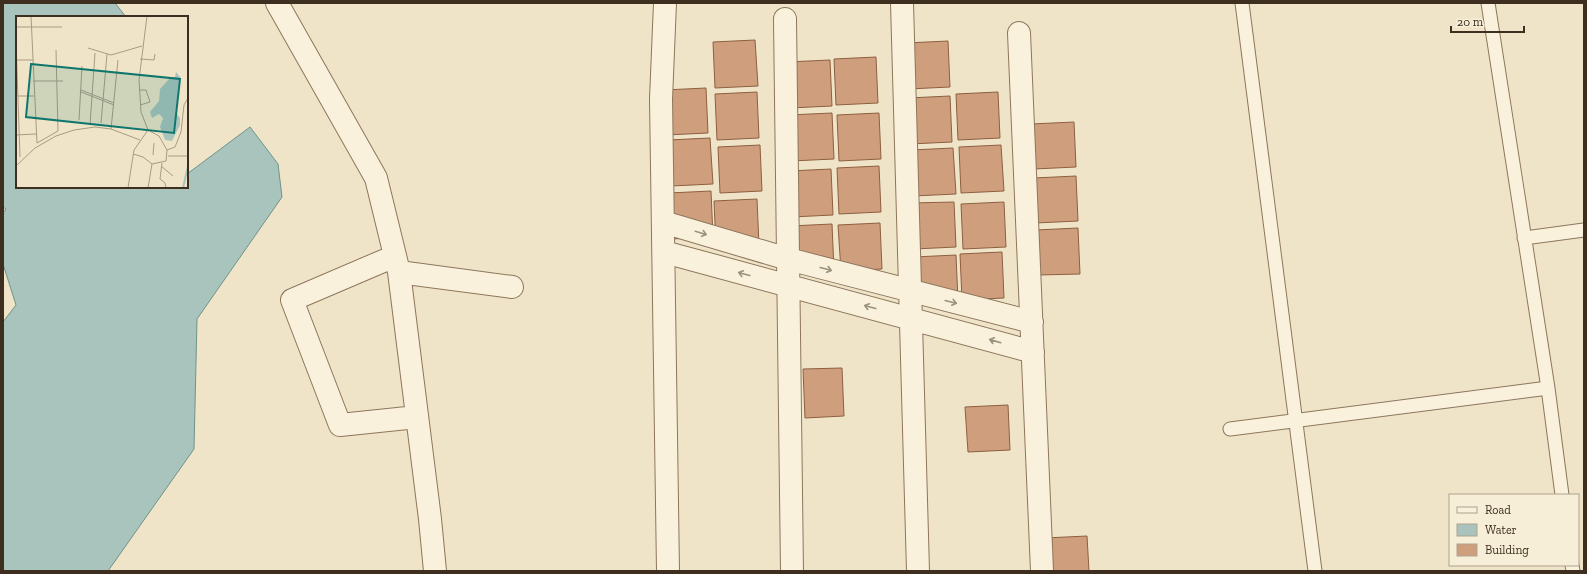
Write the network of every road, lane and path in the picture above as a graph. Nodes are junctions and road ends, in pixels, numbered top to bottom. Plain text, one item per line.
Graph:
1 (277, 3) edge
2 (665, 3) edge
3 (902, 3) edge
4 (1242, 3) edge
5 (1488, 3) edge
6 (785, 19) dead end
7 (1019, 33) dead end
8 (663, 222) junction
9 (1584, 230) edge
10 (1524, 238) junction
11 (664, 252) junction
12 (788, 259) junction
13 (397, 264) junction
14 (789, 286) junction
15 (512, 287) dead end
16 (910, 291) junction
17 (910, 317) junction
18 (1032, 322) junction
19 (1033, 352) junction
20 (1548, 388) junction
21 (418, 417) junction
22 (1296, 420) junction
23 (1230, 429) dead end
24 (1562, 494) edge
25 (435, 571) edge
26 (668, 571) edge
27 (792, 571) edge
28 (918, 571) edge
29 (1042, 571) edge
30 (1315, 571) edge

1 - 13 street
2 - 8 street
3 - 16 street
4 - 22 lane
5 - 10 lane
6 - 12 street
7 - 18 street
8 - 11 street
8 -> 12 street
9 - 10 lane
10 - 20 lane
14 -> 11 street
11 - 26 street
12 - 14 street
12 -> 16 street
13 - 15 street
13 - 21 street
13 - 21 street
17 -> 14 street
14 - 27 street
16 - 17 street
16 -> 18 street
19 -> 17 street
17 - 28 street
18 - 19 street
19 - 29 street
20 - 22 lane
20 - 24 lane
21 - 25 street
22 - 23 lane
22 - 30 lane

